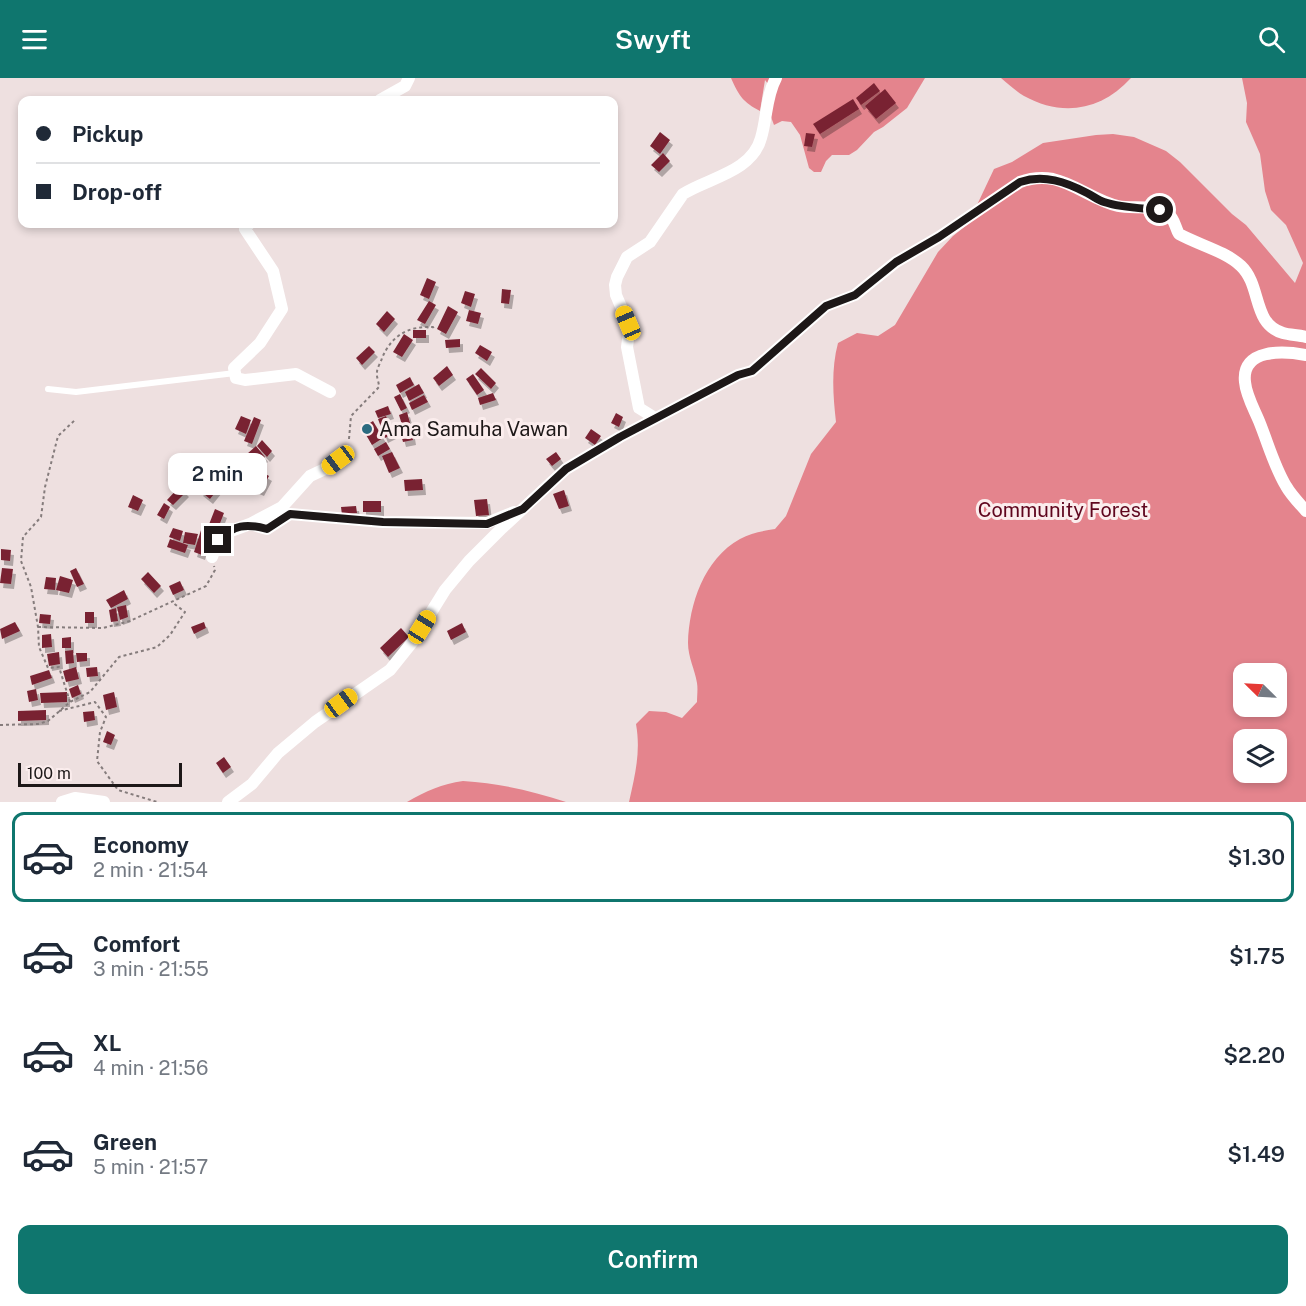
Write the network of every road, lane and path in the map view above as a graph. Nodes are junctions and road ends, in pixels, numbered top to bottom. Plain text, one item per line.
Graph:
1 (409, 78) edge
2 (776, 78) edge
3 (387, 96) edge
4 (245, 228) edge
5 (434, 329) dead end
6 (1306, 337) edge
7 (1306, 355) edge
8 (235, 373) junction
9 (48, 389) dead end
10 (330, 393) dead end
11 (655, 418) junction
12 (76, 419) dead end
13 (348, 451) joint
14 (523, 509) junction
15 (1306, 511) edge
16 (250, 524) junction
17 (212, 557) joint
18 (172, 603) junction
19 (38, 627) junction
20 (70, 702) junction
21 (56, 712) junction
22 (0, 725) edge
23 (62, 802) edge
24 (104, 802) edge
25 (156, 802) edge
26 (228, 802) edge

1 - 3 street
2 - 11 street
4 - 8 street
5 - 13 path
6 - 11 street
7 - 15 street
8 - 9 lane
8 - 10 street
11 - 14 street
12 - 19 path
13 - 16 street
14 - 16 street
14 - 26 street
16 - 17 street
17 - 18 path
18 - 19 path
18 - 20 path
19 - 20 path
20 - 21 path
21 - 22 path
21 - 25 path
23 - 24 street

